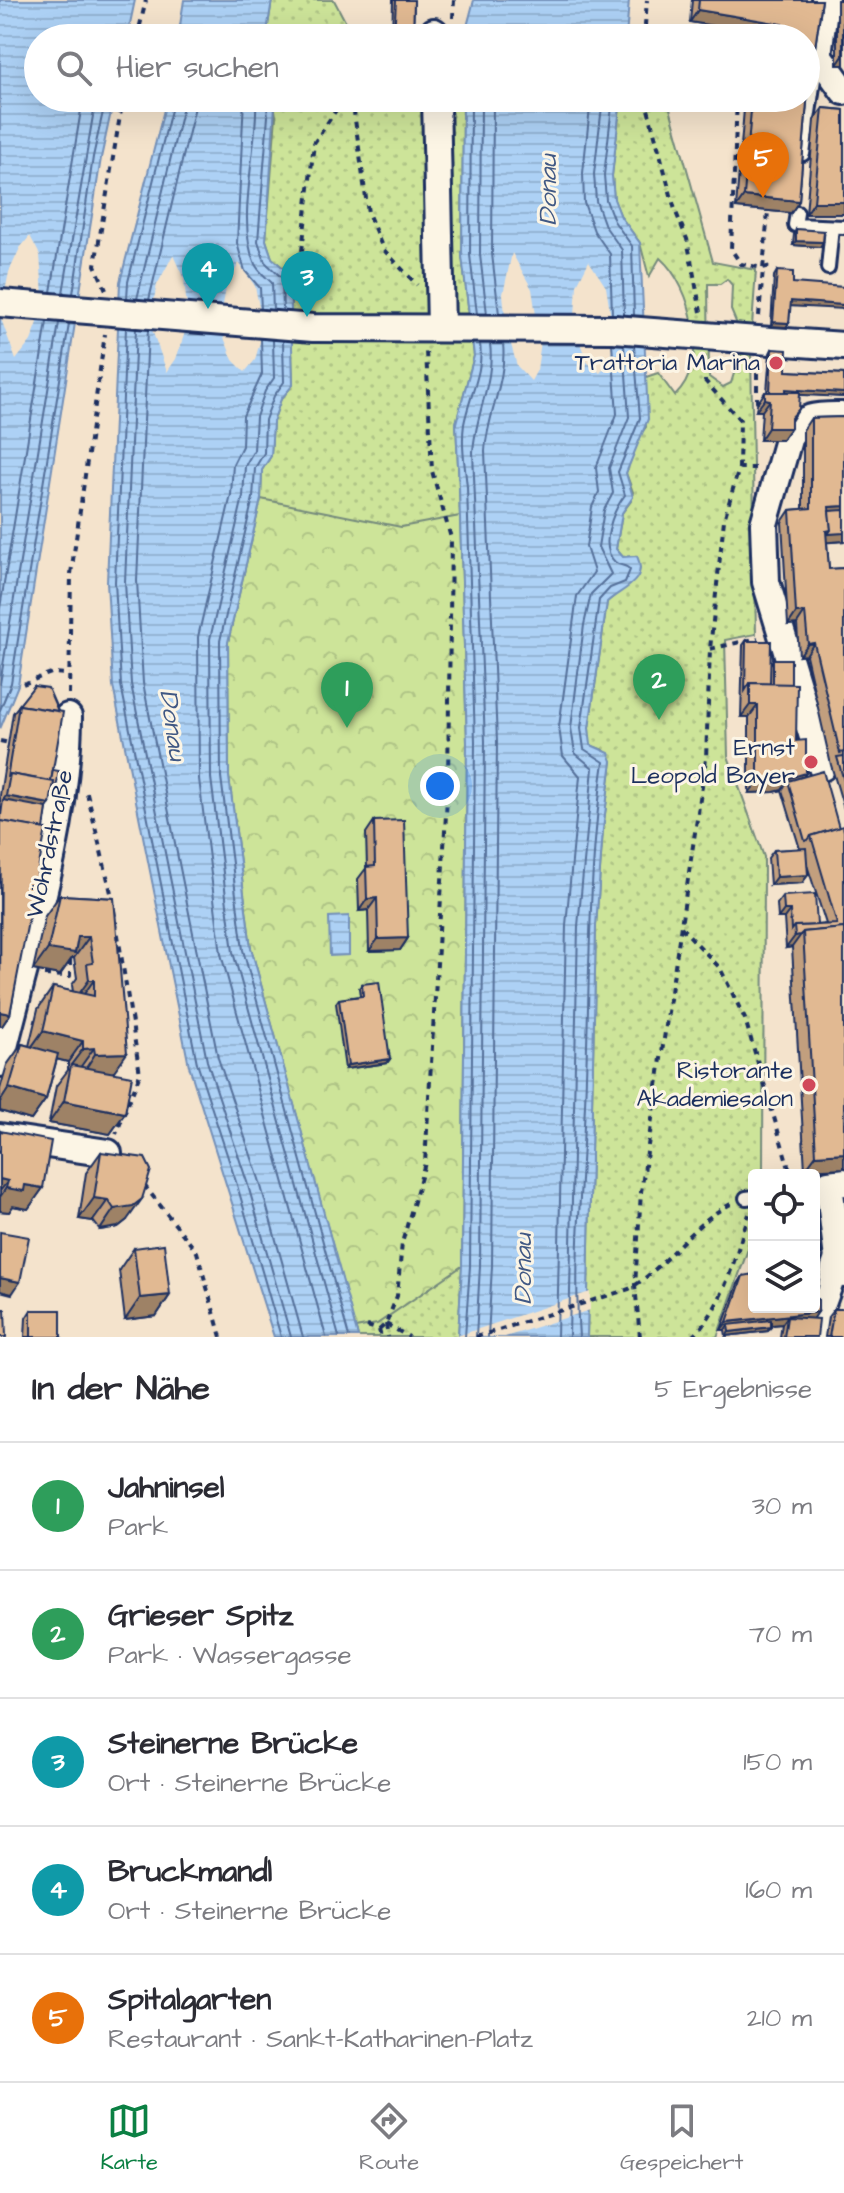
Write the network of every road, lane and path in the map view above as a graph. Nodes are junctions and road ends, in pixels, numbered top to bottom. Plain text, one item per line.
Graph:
1 (146, 0) edge
2 (647, 0) edge
3 (825, 0) edge
4 (140, 24) edge
5 (645, 24) edge
6 (820, 39) edge
7 (820, 58) edge
8 (844, 91) edge
9 (121, 112) edge
10 (335, 112) edge
11 (354, 112) edge
12 (436, 112) edge
13 (649, 112) edge
14 (736, 112) edge
15 (809, 112) edge
16 (803, 154) edge
17 (768, 211) edge
18 (796, 219) edge
19 (838, 227) edge
20 (302, 251) dead end
21 (775, 265) dead end
22 (763, 268) junction
23 (828, 268) dead end
24 (422, 289) dead end
25 (110, 300) dead end
26 (0, 303) edge
27 (701, 314) dead end
28 (441, 327) junction
29 (106, 330) dead end
30 (757, 340) junction
31 (844, 346) edge
32 (703, 354) dead end
33 (426, 358) dead end
34 (769, 402) edge
35 (844, 416) edge
36 (739, 468) junction
37 (781, 469) junction
38 (781, 634) junction
39 (710, 649) junction
40 (69, 674) junction
41 (23, 684) dead end
42 (68, 717) joint
43 (0, 741) edge
44 (9, 743) edge
45 (822, 767) dead end
46 (84, 779) dead end
47 (681, 927) junction
48 (70, 958) edge
49 (21, 974) junction
50 (0, 1063) edge
51 (0, 1137) edge
52 (108, 1153) junction
53 (789, 1169) edge
54 (829, 1184) edge
55 (748, 1201) edge
56 (748, 1207) edge
57 (841, 1267) edge
58 (635, 1285) junction
59 (386, 1324) junction
60 (367, 1326) dead end
61 (379, 1330) junction
62 (221, 1337) edge
63 (381, 1337) edge
64 (388, 1337) edge
65 (409, 1337) edge
66 (476, 1337) edge
67 (640, 1337) edge
68 (693, 1337) edge
69 (816, 1337) edge

1 - 4 path
2 - 5 path
3 - 6 street
7 - 8 street
9 - 25 path
10 - 20 path
11 - 24 path
12 - 28 street, bridge
13 - 27 path
14 - 22 path
15 - 16 lane
17 - 22 path
18 - 19 lane
19 - 23 lane
21 - 22 path
22 - 30 path
26 - 28 street, bridge
28 - 30 street, bridge
29 - 40 path
30 - 31 street
30 - 34 path
32 - 36 path
33 - 59 path
35 - 37 street
36 - 37 path
36 - 39 path
37 - 38 street
38 - 39 path
38 - 45 street
39 - 47 path
40 - 41 path
40 - 42 path
42 - 49 street, Wöhrdstraße
43 - 44 path
46 - 52 path
47 - 53 path
47 - 58 path
48 - 49 path
49 - 50 street, Wöhrdstraße
51 - 52 street
52 - 62 path
54 - 57 street
55 - 58 path
56 - 68 path
57 - 69 street
58 - 66 path
58 - 67 path
59 - 61 path
59 - 64 path
59 - 65 path
60 - 61 path
61 - 63 path

